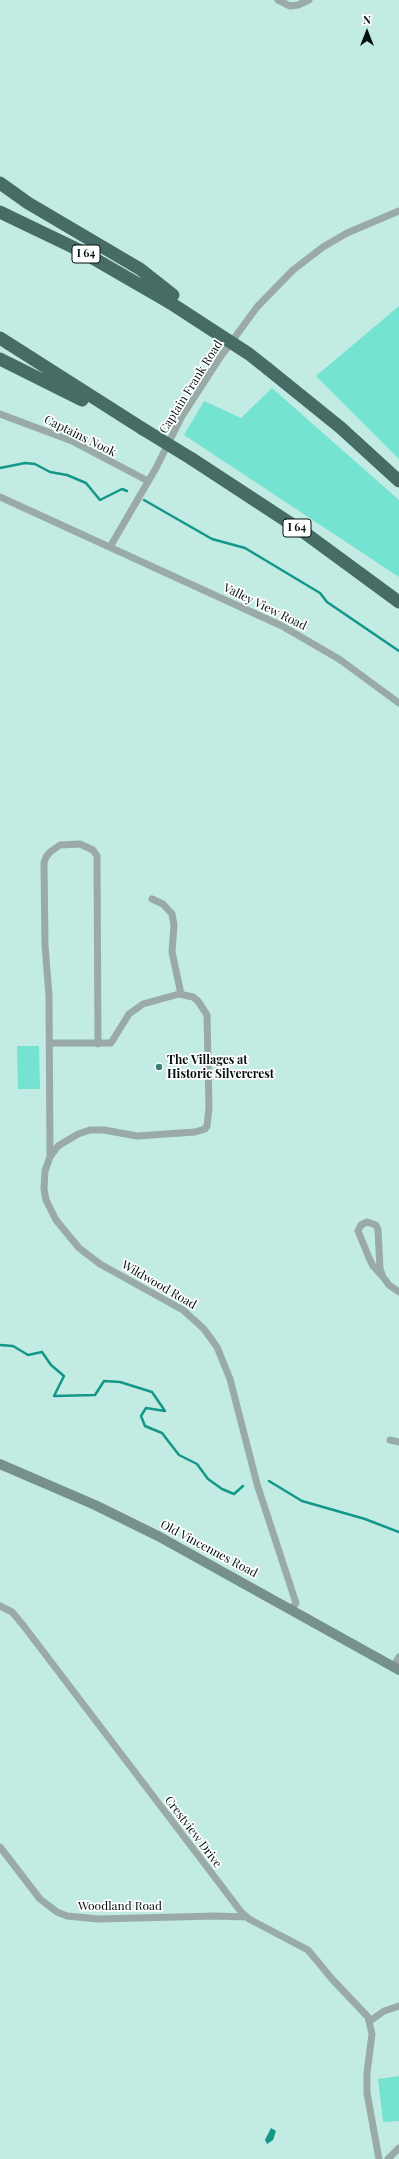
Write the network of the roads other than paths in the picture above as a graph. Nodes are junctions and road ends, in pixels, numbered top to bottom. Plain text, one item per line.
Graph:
1 (278, 0) edge
2 (309, 0) edge
3 (0, 183) edge
4 (399, 211) edge
5 (0, 212) edge
6 (171, 299) junction
7 (0, 338) edge
8 (0, 359) edge
9 (0, 414) edge
10 (143, 429) junction
11 (148, 481) junction
12 (399, 481) edge
13 (0, 497) edge
14 (110, 547) junction
15 (399, 602) edge
16 (399, 703) edge
17 (152, 899) dead end
18 (181, 994) junction
19 (49, 1043) junction
20 (98, 1044) junction
21 (50, 1157) junction
22 (383, 1277) junction
23 (399, 1292) edge
24 (390, 1440) dead end
25 (399, 1442) edge
26 (0, 1464) edge
27 (0, 1606) edge
28 (292, 1609) junction
29 (399, 1657) edge
30 (396, 1668) edge
31 (0, 1847) edge
32 (247, 1917) junction
33 (399, 2006) edge
34 (370, 2021) junction
35 (399, 2148) edge
36 (379, 2159) edge
37 (388, 2159) edge

1 - 2 street
3 - 6 highway
4 - 11 street, Captain Frank Road
5 - 6 highway, I 64
6 - 12 highway, I 64, bridge
7 - 10 highway
8 - 10 highway, I 64
9 - 11 street, Captains Nook
10 - 15 highway, I 64, bridge
11 - 14 street, Captain Frank Road
13 - 14 street
14 - 16 street, Valley View Road
17 - 18 street
18 - 20 street
18 - 21 street, Wildwood Road
19 - 20 street
19 - 20 street
19 - 21 street
21 - 28 street, Wildwood Road
22 - 22 street
22 - 23 street
24 - 25 street
26 - 28 street, Old Vincennes Road
27 - 32 street, Crestview Drive
28 - 30 street, Old Vincennes Road
29 - 30 street
31 - 32 street, Woodland Road
32 - 34 street, Crestview Drive
33 - 34 street
34 - 36 street
35 - 37 street

